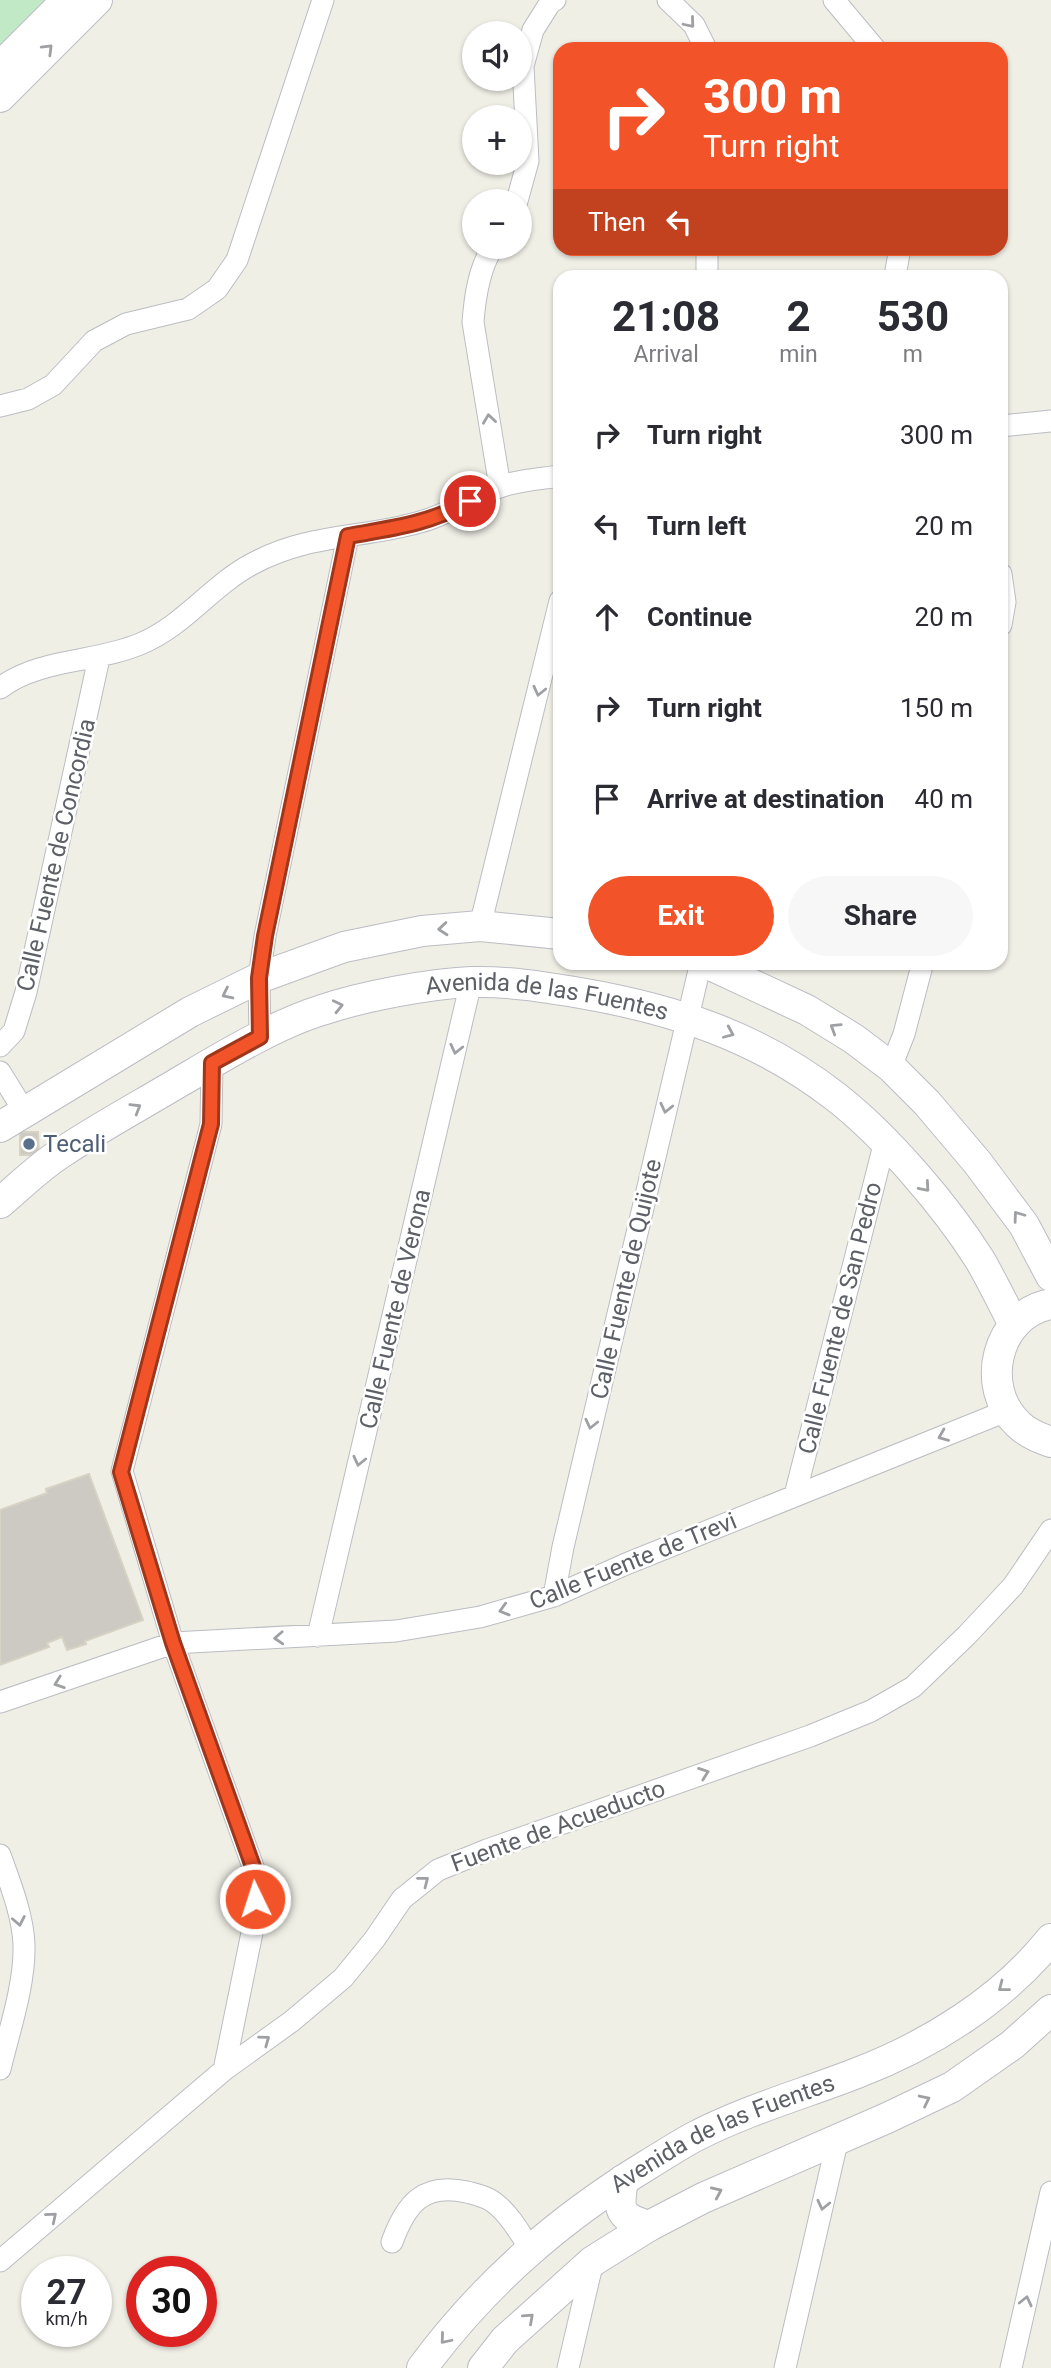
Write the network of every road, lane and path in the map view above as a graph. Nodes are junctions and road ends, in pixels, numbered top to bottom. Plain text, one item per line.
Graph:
1 (67, 0) edge
2 (97, 0) edge
3 (323, 0) edge
4 (555, 0) edge
5 (668, 0) edge
6 (834, 0) edge
7 (702, 42) edge
8 (869, 42) edge
9 (0, 67) edge
10 (0, 97) edge
11 (520, 189) edge
12 (485, 259) edge
13 (0, 406) edge
14 (1051, 421) edge
15 (1008, 425) edge
16 (553, 477) edge
17 (500, 487) junction
18 (348, 536) junction
19 (553, 629) edge
20 (99, 658) junction
21 (0, 688) edge
22 (480, 926) junction
23 (553, 933) edge
24 (700, 970) edge
25 (720, 970) edge
26 (921, 970) edge
27 (259, 978) junction
28 (471, 982) junction
29 (688, 1017) junction
30 (260, 1037) junction
31 (0, 1046) edge
32 (212, 1063) junction
33 (891, 1067) junction
34 (0, 1072) edge
35 (12, 1119) edge
36 (885, 1142) junction
37 (0, 1203) edge
38 (1051, 1276) edge
39 (1051, 1304) edge
40 (1014, 1325) junction
41 (1006, 1411) junction
42 (1051, 1442) edge
43 (795, 1495) junction
44 (1051, 1530) edge
45 (554, 1596) junction
46 (318, 1636) junction
47 (173, 1643) junction
48 (0, 1702) edge
49 (0, 1855) edge
50 (1051, 1939) edge
51 (1051, 2010) edge
52 (0, 2069) edge
53 (224, 2070) junction
54 (838, 2138) junction
55 (623, 2180) junction
56 (1051, 2192) edge
57 (649, 2226) junction
58 (541, 2240) junction
59 (391, 2242) dead end
60 (0, 2261) edge
61 (593, 2261) junction
62 (422, 2368) edge
63 (483, 2368) edge
64 (568, 2368) edge
65 (785, 2368) edge
66 (1011, 2368) edge

1 - 9 main road
10 -> 2 main road
3 - 13 street
4 - 11 street
5 -> 7 street
6 - 8 street
17 -> 12 street
14 - 15 street
16 - 17 street
17 - 18 street
18 - 20 street
18 - 27 street
19 -> 22 street
20 - 21 street
20 - 31 street, Calle Fuente de Concordia
22 - 23 main road
22 -> 27 main road
24 - 29 street, Calle Fuente de Quijote
33 -> 25 main road
26 - 33 street
27 - 30 street
27 -> 35 main road
28 - 29 main road, Avenida de las Fuentes
30 -> 28 main road, Avenida de las Fuentes
28 -> 46 street, Calle Fuente de Verona
29 -> 36 main road, Avenida de las Fuentes
29 -> 45 street, Calle Fuente de Quijote
30 - 32 main road, Avenida de las Fuentes
37 -> 32 main road, Avenida de las Fuentes
32 - 47 street
38 -> 33 main road
34 - 35 street
36 -> 40 main road, Avenida de las Fuentes
36 - 43 street, Calle Fuente de San Pedro
39 - 40 main road
40 - 41 main road
41 - 42 main road
41 -> 43 street, Calle Fuente de Trevi
43 - 45 street, Calle Fuente de Trevi
53 -> 44 street, Fuente de Acueducto
45 -> 46 street, Calle Fuente de Trevi
46 -> 47 street, Calle Fuente de Trevi
47 -> 48 street, Calle Fuente de Trevi
47 - 53 street
49 -> 52 street
50 -> 55 main road, Avenida de las Fuentes
54 -> 51 main road, Avenida de las Fuentes
60 -> 53 street, Fuente de Acueducto
57 -> 54 main road, Avenida de las Fuentes
54 -> 65 street
55 - 57 main road
55 - 58 main road, Avenida de las Fuentes
66 -> 56 street
57 - 61 main road, Avenida de las Fuentes
58 - 59 street
58 - 61 main road
58 -> 62 main road, Avenida de las Fuentes
63 -> 61 main road, Avenida de las Fuentes
61 - 64 street

